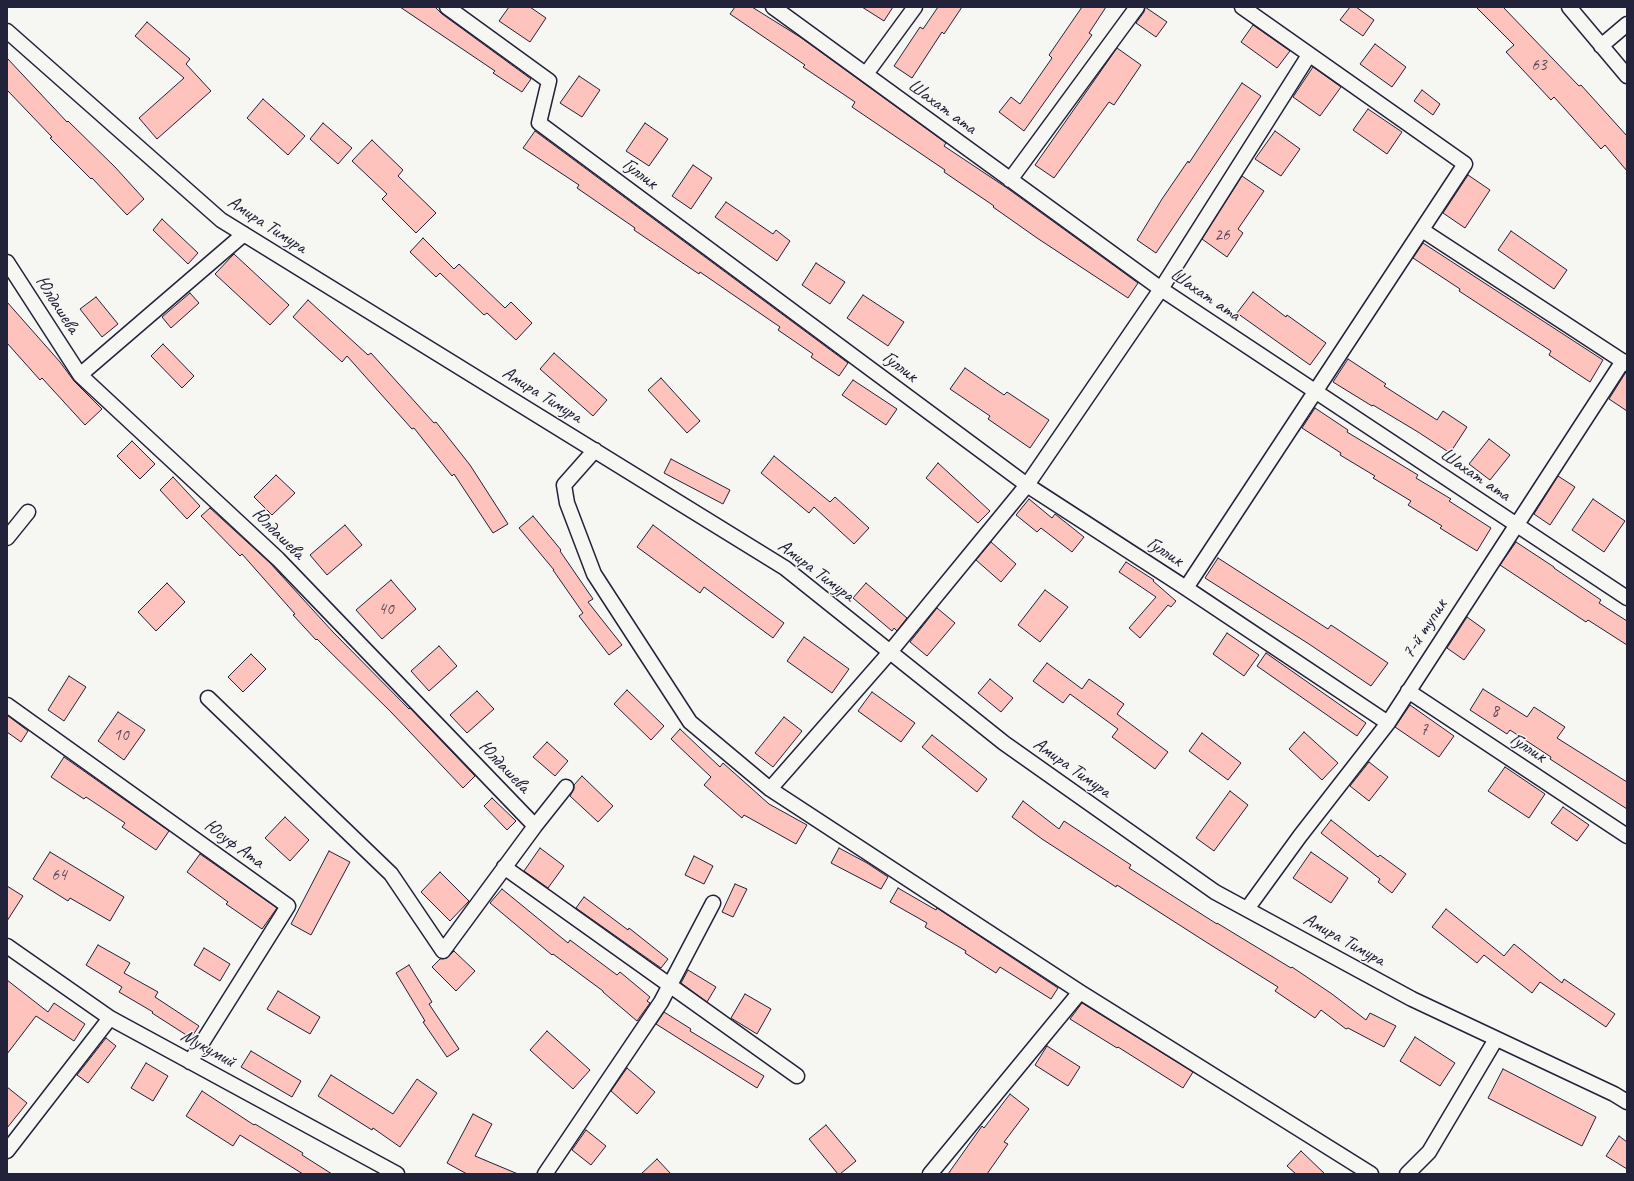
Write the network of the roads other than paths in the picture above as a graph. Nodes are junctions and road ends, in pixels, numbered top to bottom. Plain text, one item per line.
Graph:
1 (447, 7) edge
2 (773, 7) edge
3 (914, 7) edge
4 (1137, 7) edge
5 (1242, 7) edge
6 (1569, 7) edge
7 (1627, 24) edge
8 (7, 32) edge
9 (1601, 46) junction
10 (1309, 55) junction
11 (866, 74) junction
12 (1627, 76) edge
13 (1010, 180) junction
14 (1422, 230) junction
15 (244, 234) junction
16 (7, 262) edge
17 (1161, 289) junction
18 (1625, 362) edge
19 (80, 375) junction
20 (1315, 392) junction
21 (595, 450) junction
22 (1027, 485) junction
23 (28, 512) dead end
24 (1515, 524) junction
25 (7, 538) edge
26 (1186, 588) junction
27 (1627, 598) edge
28 (890, 652) junction
29 (1408, 691) junction
30 (208, 698) dead end
31 (7, 705) edge
32 (1388, 723) junction
33 (566, 787) dead end
34 (770, 790) junction
35 (535, 826) junction
36 (1627, 836) edge
37 (504, 867) junction
38 (713, 903) dead end
39 (1248, 909) junction
40 (7, 946) edge
41 (670, 985) junction
42 (1080, 992) junction
43 (110, 1018) junction
44 (1496, 1038) junction
45 (190, 1062) junction
46 (797, 1076) dead end
47 (1627, 1102) edge
48 (7, 1151) edge
49 (397, 1174) edge
50 (545, 1174) edge
51 (930, 1174) edge
52 (1371, 1174) edge
53 (1407, 1174) edge

1 - 22 street, Гуллик
2 - 11 street, Шахат ата
3 - 11 street
4 - 13 street
5 - 10 street
6 - 9 street
7 - 9 street
8 - 15 street, Амира Тимура
9 - 12 street
10 - 14 street
10 - 17 street
11 - 13 street, Шахат ата
13 - 17 street, Шахат ата
14 - 18 street
14 - 20 street
15 - 19 street
15 - 21 street, Амира Тимура
16 - 19 street, Юлдашева
17 - 20 street, Шахат ата
17 - 22 street
18 - 24 street, 7-й тупик
19 - 35 street, Юлдашева
20 - 24 street, Шахат ата
20 - 26 street
21 - 28 street, Амира Тимура
21 - 34 street
22 - 26 street, Гуллик
22 - 28 street
23 - 25 street
24 - 27 street, Шахат ата
24 - 29 street, 7-й тупик
26 - 32 street, Гуллик
28 - 34 street
28 - 39 street, Амира Тимура
29 - 32 street, 7-й тупик
29 - 36 street, Гуллик
30 - 37 street, Юлдашева
31 - 45 street, Юсуф Ата
32 - 39 street, 7-й тупик
33 - 35 street, Юлдашева
34 - 42 street
35 - 37 street, Юлдашева
37 - 41 street
38 - 41 street
39 - 44 street, Амира Тимура
40 - 43 street, Мукумий
41 - 46 street
41 - 50 street
42 - 51 street
42 - 52 street
43 - 45 street, Мукумий
43 - 48 street
44 - 47 street, Амира Тимура
44 - 53 street
45 - 49 street, Мукумий

